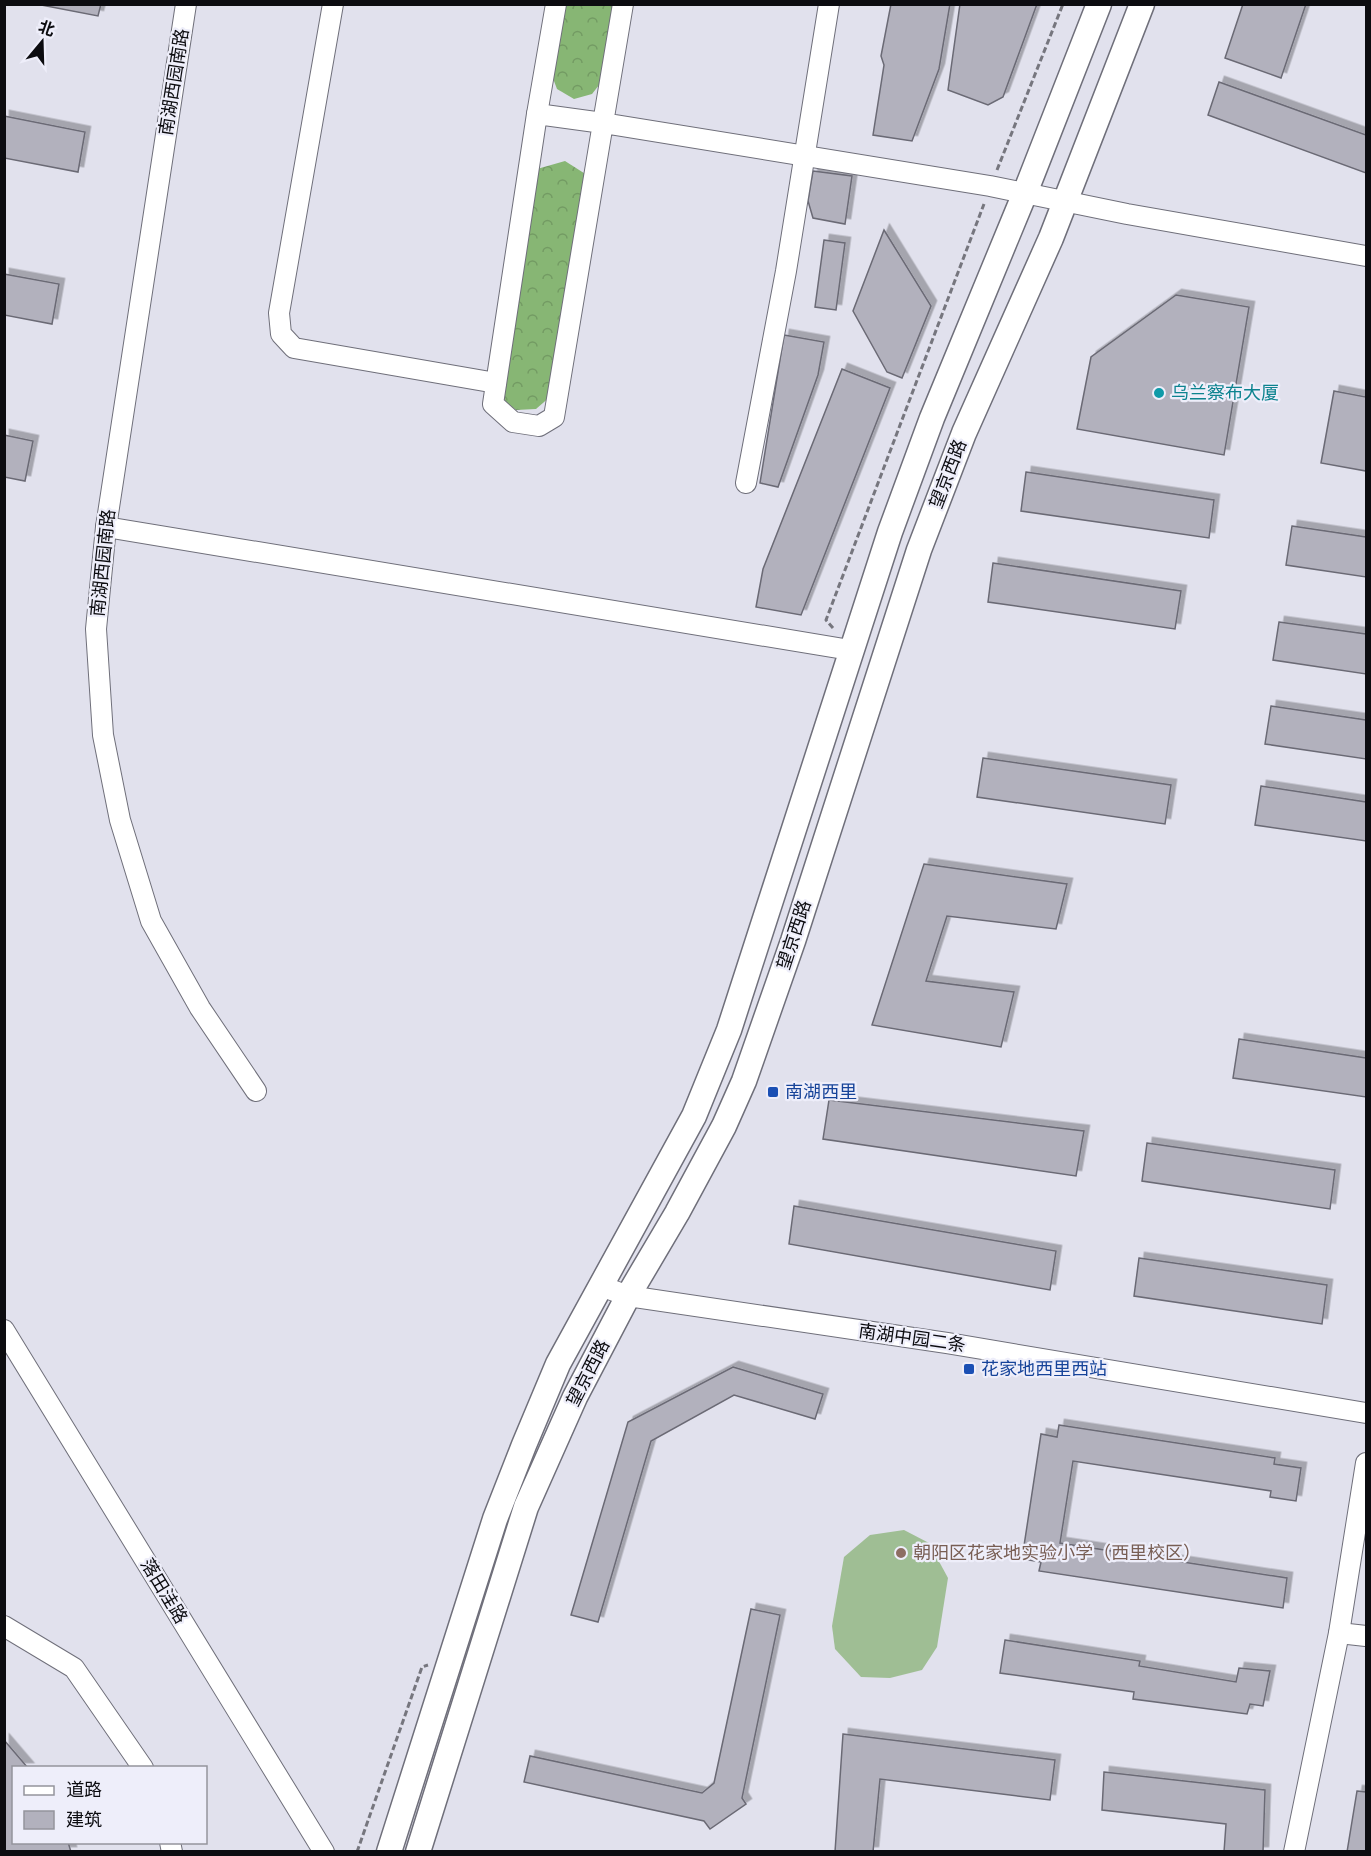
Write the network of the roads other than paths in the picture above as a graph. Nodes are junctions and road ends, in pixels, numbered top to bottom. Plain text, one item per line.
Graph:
1 (186, 4) edge
2 (333, 4) edge
3 (556, 4) edge
4 (623, 4) edge
5 (829, 4) edge
6 (1099, 4) edge
7 (1142, 4) edge
8 (537, 114) junction
9 (603, 123) junction
10 (805, 155) junction
11 (1025, 193) junction
12 (1064, 202) junction
13 (1366, 256) edge
14 (496, 383) junction
15 (746, 483) dead end
16 (106, 527) junction
17 (850, 650) junction
18 (256, 1091) dead end
19 (601, 1286) junction
20 (628, 1296) junction
21 (4, 1330) edge
22 (1366, 1413) edge
23 (1366, 1463) edge
24 (4, 1626) edge
25 (1339, 1633) junction
26 (1366, 1636) edge
27 (142, 1766) edge
28 (324, 1851) edge
29 (389, 1851) edge
30 (418, 1851) edge
31 (1294, 1851) edge

1 - 16 street, 南湖西园南路
2 - 14 street
3 - 8 street
4 - 9 street
5 - 10 street
6 - 11 main road, 望京西路
7 - 12 main road, 望京西路
8 - 9 street
8 - 14 street
9 - 10 street
9 - 14 street
10 - 11 street
10 - 15 street
11 - 12 street
11 - 17 main road, 望京西路
12 - 13 street
12 - 20 main road, 望京西路
16 - 17 street
16 - 18 street, 南湖西园南路
17 - 19 main road, 望京西路
19 - 20 street, 南湖中园二条
19 - 29 main road, 望京西路
20 - 22 street, 南湖中园二条
20 - 30 main road, 望京西路
21 - 28 street, 落田洼路
23 - 25 street
24 - 27 street
25 - 26 street
25 - 31 street

